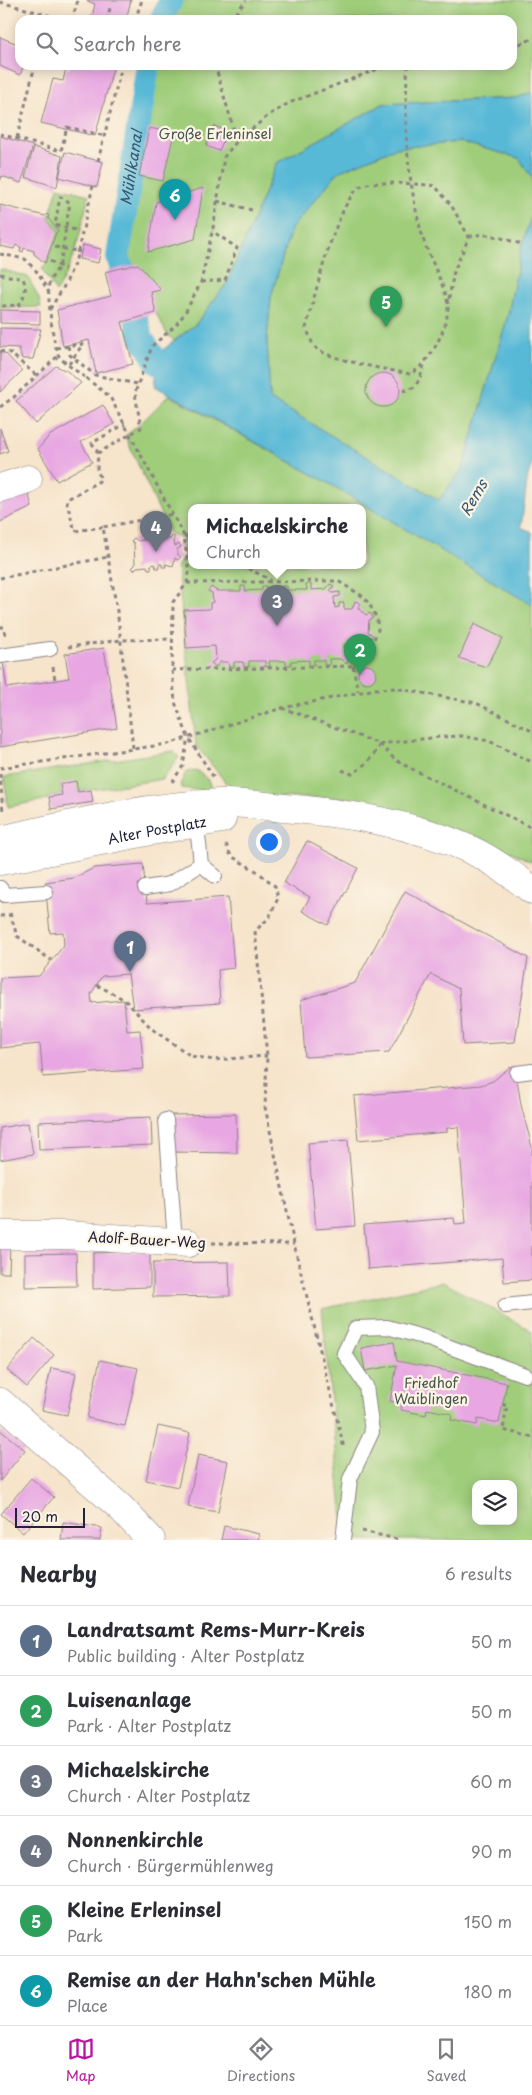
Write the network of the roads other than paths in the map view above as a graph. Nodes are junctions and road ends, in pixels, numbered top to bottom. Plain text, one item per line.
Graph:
1 (28, 479) dead end
2 (0, 488) edge
3 (50, 649) road end
4 (0, 656) edge
5 (315, 810) junction
6 (197, 819) junction
7 (2, 847) edge
8 (201, 864) junction
9 (0, 873) edge
10 (215, 876) dead end
11 (146, 888) dead end
12 (532, 890) edge
13 (3, 892) edge
14 (46, 892) dead end
15 (532, 1071) edge
16 (517, 1073) dead end
17 (166, 1120) dead end
18 (0, 1235) edge
19 (182, 1243) joint
20 (532, 1304) edge
21 (505, 1306) dead end
22 (525, 1375) dead end
23 (0, 1402) edge
24 (344, 1534) edge
25 (151, 1540) edge

1 - 2 street
3 - 4 lane
5 - 6 street, Alter Postplatz
5 - 6 street, Alter Postplatz
5 - 12 street, Alter Postplatz
6 - 7 street, Alter Postplatz
6 - 8 lane
6 - 9 lane
8 - 10 lane
8 - 11 lane
13 - 14 lane
15 - 16 lane
17 - 19 lane
18 - 19 street, Adolf-Bauer-Weg
20 - 21 lane
22 - 24 lane
23 - 25 street

